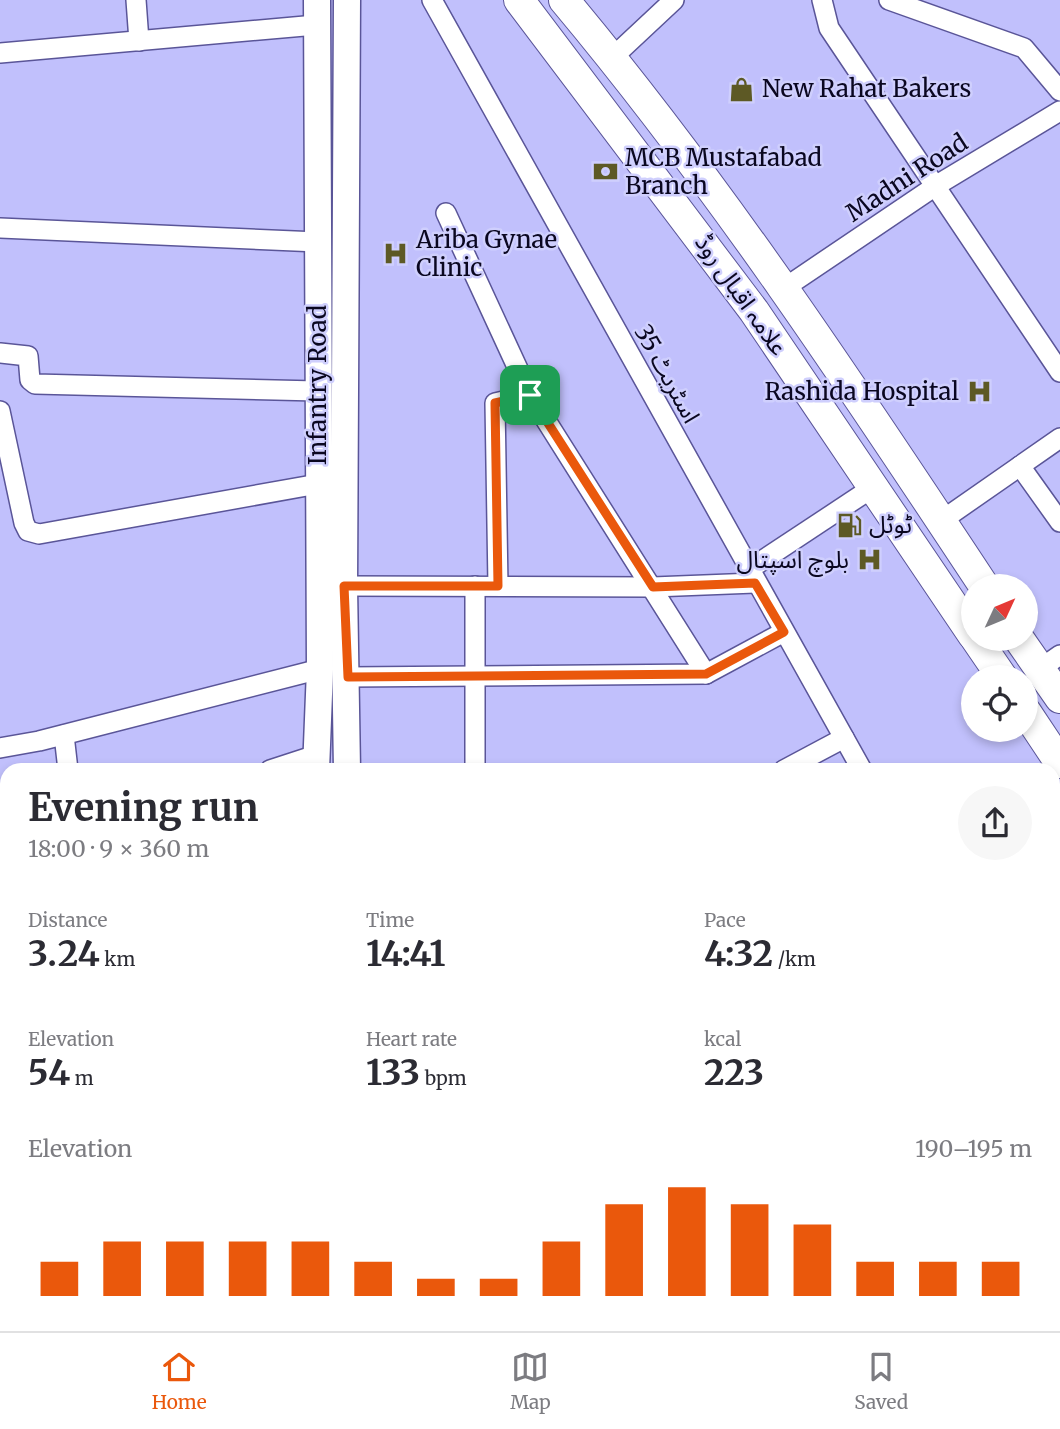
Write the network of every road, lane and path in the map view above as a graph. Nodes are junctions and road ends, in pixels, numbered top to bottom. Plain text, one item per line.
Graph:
1 (136, 0) edge
2 (347, 0) edge
3 (432, 0) edge
4 (519, 0) edge
5 (564, 0) edge
6 (674, 0) edge
7 (822, 0) edge
8 (889, 0) edge
9 (316, 13) edge
10 (139, 41) junction
11 (0, 53) edge
12 (612, 58) junction
13 (1060, 91) edge
14 (1060, 111) edge
15 (660, 121) junction
16 (629, 142) junction
17 (937, 185) junction
18 (446, 213) dead end
19 (0, 228) edge
20 (318, 242) junction
21 (783, 289) junction
22 (318, 296) junction
23 (348, 298) junction
24 (0, 353) edge
25 (1060, 372) edge
26 (317, 391) junction
27 (530, 395) junction
28 (0, 411) edge
29 (1060, 438) edge
30 (1020, 466) junction
31 (318, 484) junction
32 (872, 488) junction
33 (941, 521) junction
34 (1060, 522) edge
35 (976, 574) edge
36 (752, 576) junction
37 (344, 586) junction
38 (475, 586) junction
39 (498, 586) junction
40 (653, 587) junction
41 (961, 616) edge
42 (784, 632) junction
43 (1035, 651) edge
44 (1050, 662) edge
45 (320, 669) junction
46 (476, 674) junction
47 (706, 674) junction
48 (348, 677) junction
49 (1060, 698) edge
50 (1038, 730) edge
51 (64, 735) junction
52 (844, 738) junction
53 (0, 748) edge
54 (316, 762) edge
55 (67, 763) edge
56 (348, 763) edge
57 (475, 763) edge
58 (796, 763) edge
59 (858, 763) edge
60 (1060, 763) edge

1 - 10 street
2 - 23 main road, Infantry Road
3 - 36 street, اسٹریٹ 35
4 - 16 main road, علامہ اقبال روڈ
5 - 12 main road, علامہ اقبال روڈ
6 - 12 street
7 - 17 street
8 - 13 street
9 - 10 street
9 - 20 main road, Infantry Road
10 - 11 street
12 - 15 main road, علامہ اقبال روڈ
14 - 17 street, Madni Road
15 - 16 main road
15 - 21 main road, علامہ اقبال روڈ
16 - 32 main road, علامہ اقبال روڈ
17 - 21 street, Madni Road
17 - 25 street
18 - 27 street
19 - 20 street
20 - 22 main road, Infantry Road
21 - 33 main road, علامہ اقبال روڈ
22 - 23 main road
22 - 26 main road, Infantry Road
23 - 37 main road, Infantry Road
24 - 26 street
26 - 31 main road, Infantry Road
27 - 39 street
27 - 40 street
28 - 31 street
29 - 30 street
30 - 33 street
30 - 34 street
31 - 45 main road, Infantry Road
32 - 36 street
32 - 41 main road, علامہ اقبال روڈ
33 - 35 main road, علامہ اقبال روڈ
36 - 40 street
36 - 42 street, اسٹریٹ 35
37 - 38 street
37 - 48 main road, Infantry Road
38 - 39 street
38 - 46 street
39 - 40 street
40 - 47 street
42 - 47 street
42 - 52 street, اسٹریٹ 35
43 - 44 main road
44 - 49 main road
45 - 51 street
45 - 54 main road, Infantry Road
46 - 47 street
46 - 48 street
46 - 57 street
48 - 56 main road, Infantry Road
50 - 60 main road
51 - 53 street
51 - 55 street
52 - 58 street
52 - 59 street, اسٹریٹ 35

